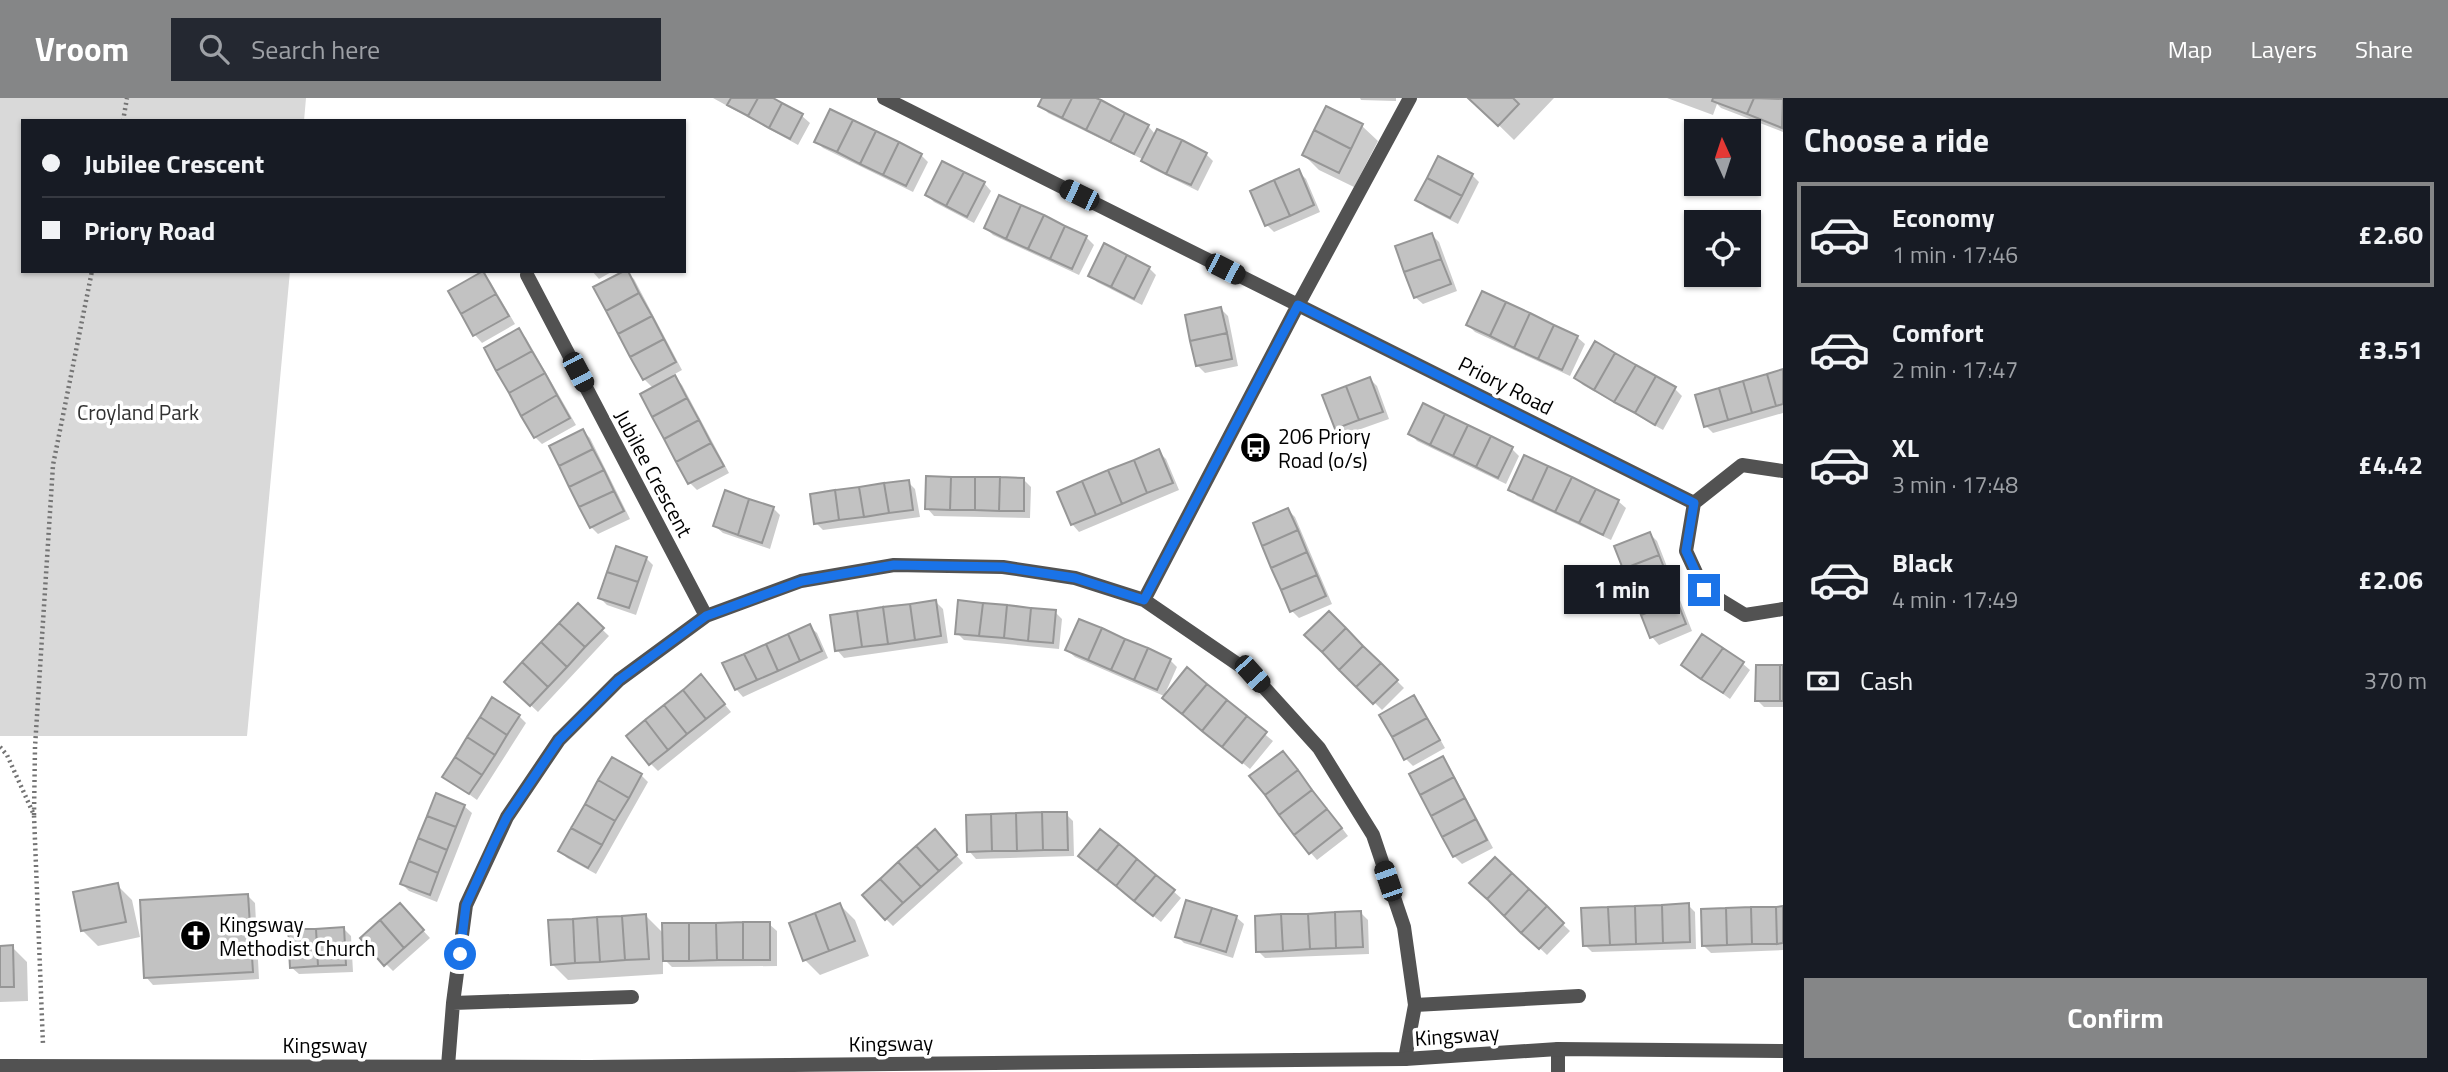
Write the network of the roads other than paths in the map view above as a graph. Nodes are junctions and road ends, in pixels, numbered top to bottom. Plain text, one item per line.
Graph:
1 (884, 98) edge
2 (1410, 98) edge
3 (527, 275) dead end
4 (1298, 305) junction
5 (1783, 471) edge
6 (1694, 503) junction
7 (1144, 600) junction
8 (1783, 609) edge
9 (706, 616) junction
10 (1579, 996) dead end
11 (632, 997) dead end
12 (453, 1003) junction
13 (1415, 1005) junction
14 (1558, 1049) junction
15 (1783, 1051) edge
16 (1405, 1059) junction
17 (0, 1066) edge
18 (448, 1066) junction
19 (591, 1069) edge
20 (1558, 1072) edge

1 - 4 street, Priory Road
2 - 4 street
3 - 9 street, Jubilee Crescent
4 - 6 street, Priory Road
4 - 7 street
5 - 6 street
6 - 8 street
7 - 9 street
7 - 13 street
9 - 12 street
10 - 13 street
11 - 12 street
12 - 18 street
13 - 16 street
14 - 15 street, Kingsway
14 - 16 street, Kingsway
14 - 20 street
16 - 19 street, Kingsway
17 - 18 street, Kingsway
18 - 19 street, Kingsway

